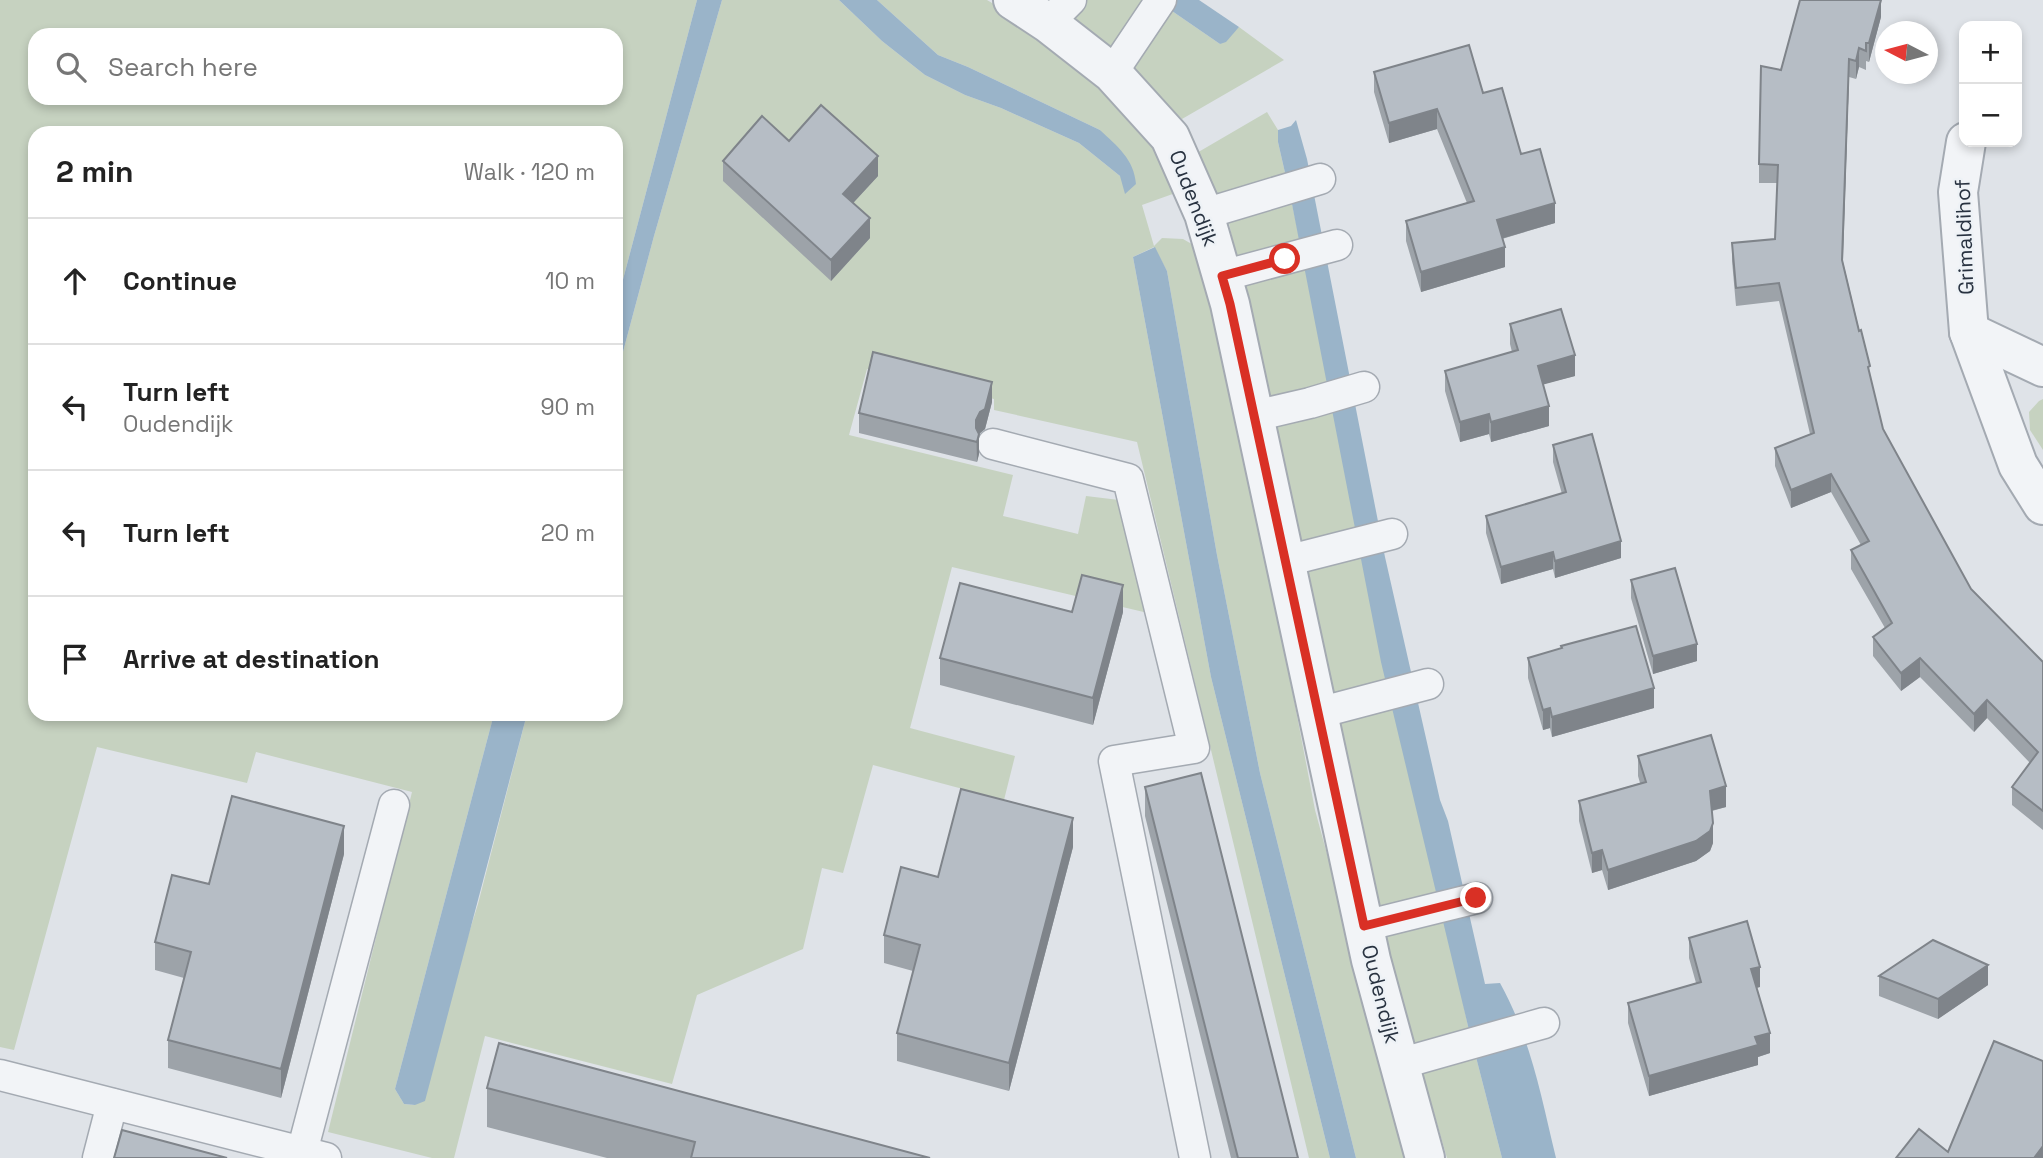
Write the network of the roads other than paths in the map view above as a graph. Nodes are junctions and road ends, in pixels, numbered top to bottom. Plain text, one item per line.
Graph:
1 (1013, 0) edge
2 (1156, 8) edge
3 (1060, 11) edge
4 (1112, 73) junction
5 (1965, 147) edge
6 (1320, 179) dead end
7 (1204, 214) junction
8 (1337, 244) dead end
9 (1222, 276) junction
10 (1969, 332) junction
11 (2043, 367) edge
12 (1364, 387) dead end
13 (1254, 416) junction
14 (993, 444) dead end
15 (2043, 505) edge
16 (1392, 534) dead end
17 (1286, 561) junction
18 (1428, 684) dead end
19 (1318, 713) junction
20 (394, 805) dead end
21 (1476, 898) dead end
22 (1364, 926) junction
23 (1544, 1023) dead end
24 (1399, 1064) junction
25 (0, 1075) edge
26 (112, 1104) junction
27 (314, 1155) edge
28 (98, 1158) edge
29 (1195, 1158) edge
30 (1425, 1158) edge

1 - 3 street, Oudendijk
2 - 4 lane
3 - 4 street, Oudendijk
4 - 7 street, Oudendijk
5 - 10 street, Grimaldihof
6 - 7 lane
7 - 9 street, Oudendijk
8 - 9 lane
9 - 13 street, Oudendijk
10 - 11 street
10 - 15 street, Grimaldihof
12 - 13 lane
13 - 17 street, Oudendijk
14 - 29 lane
16 - 17 lane
17 - 19 street, Oudendijk
18 - 19 lane
19 - 22 street, Oudendijk
20 - 27 lane
21 - 22 lane
22 - 24 street, Oudendijk
23 - 24 lane
24 - 30 street, Oudendijk
25 - 26 lane
26 - 27 lane
26 - 28 lane

